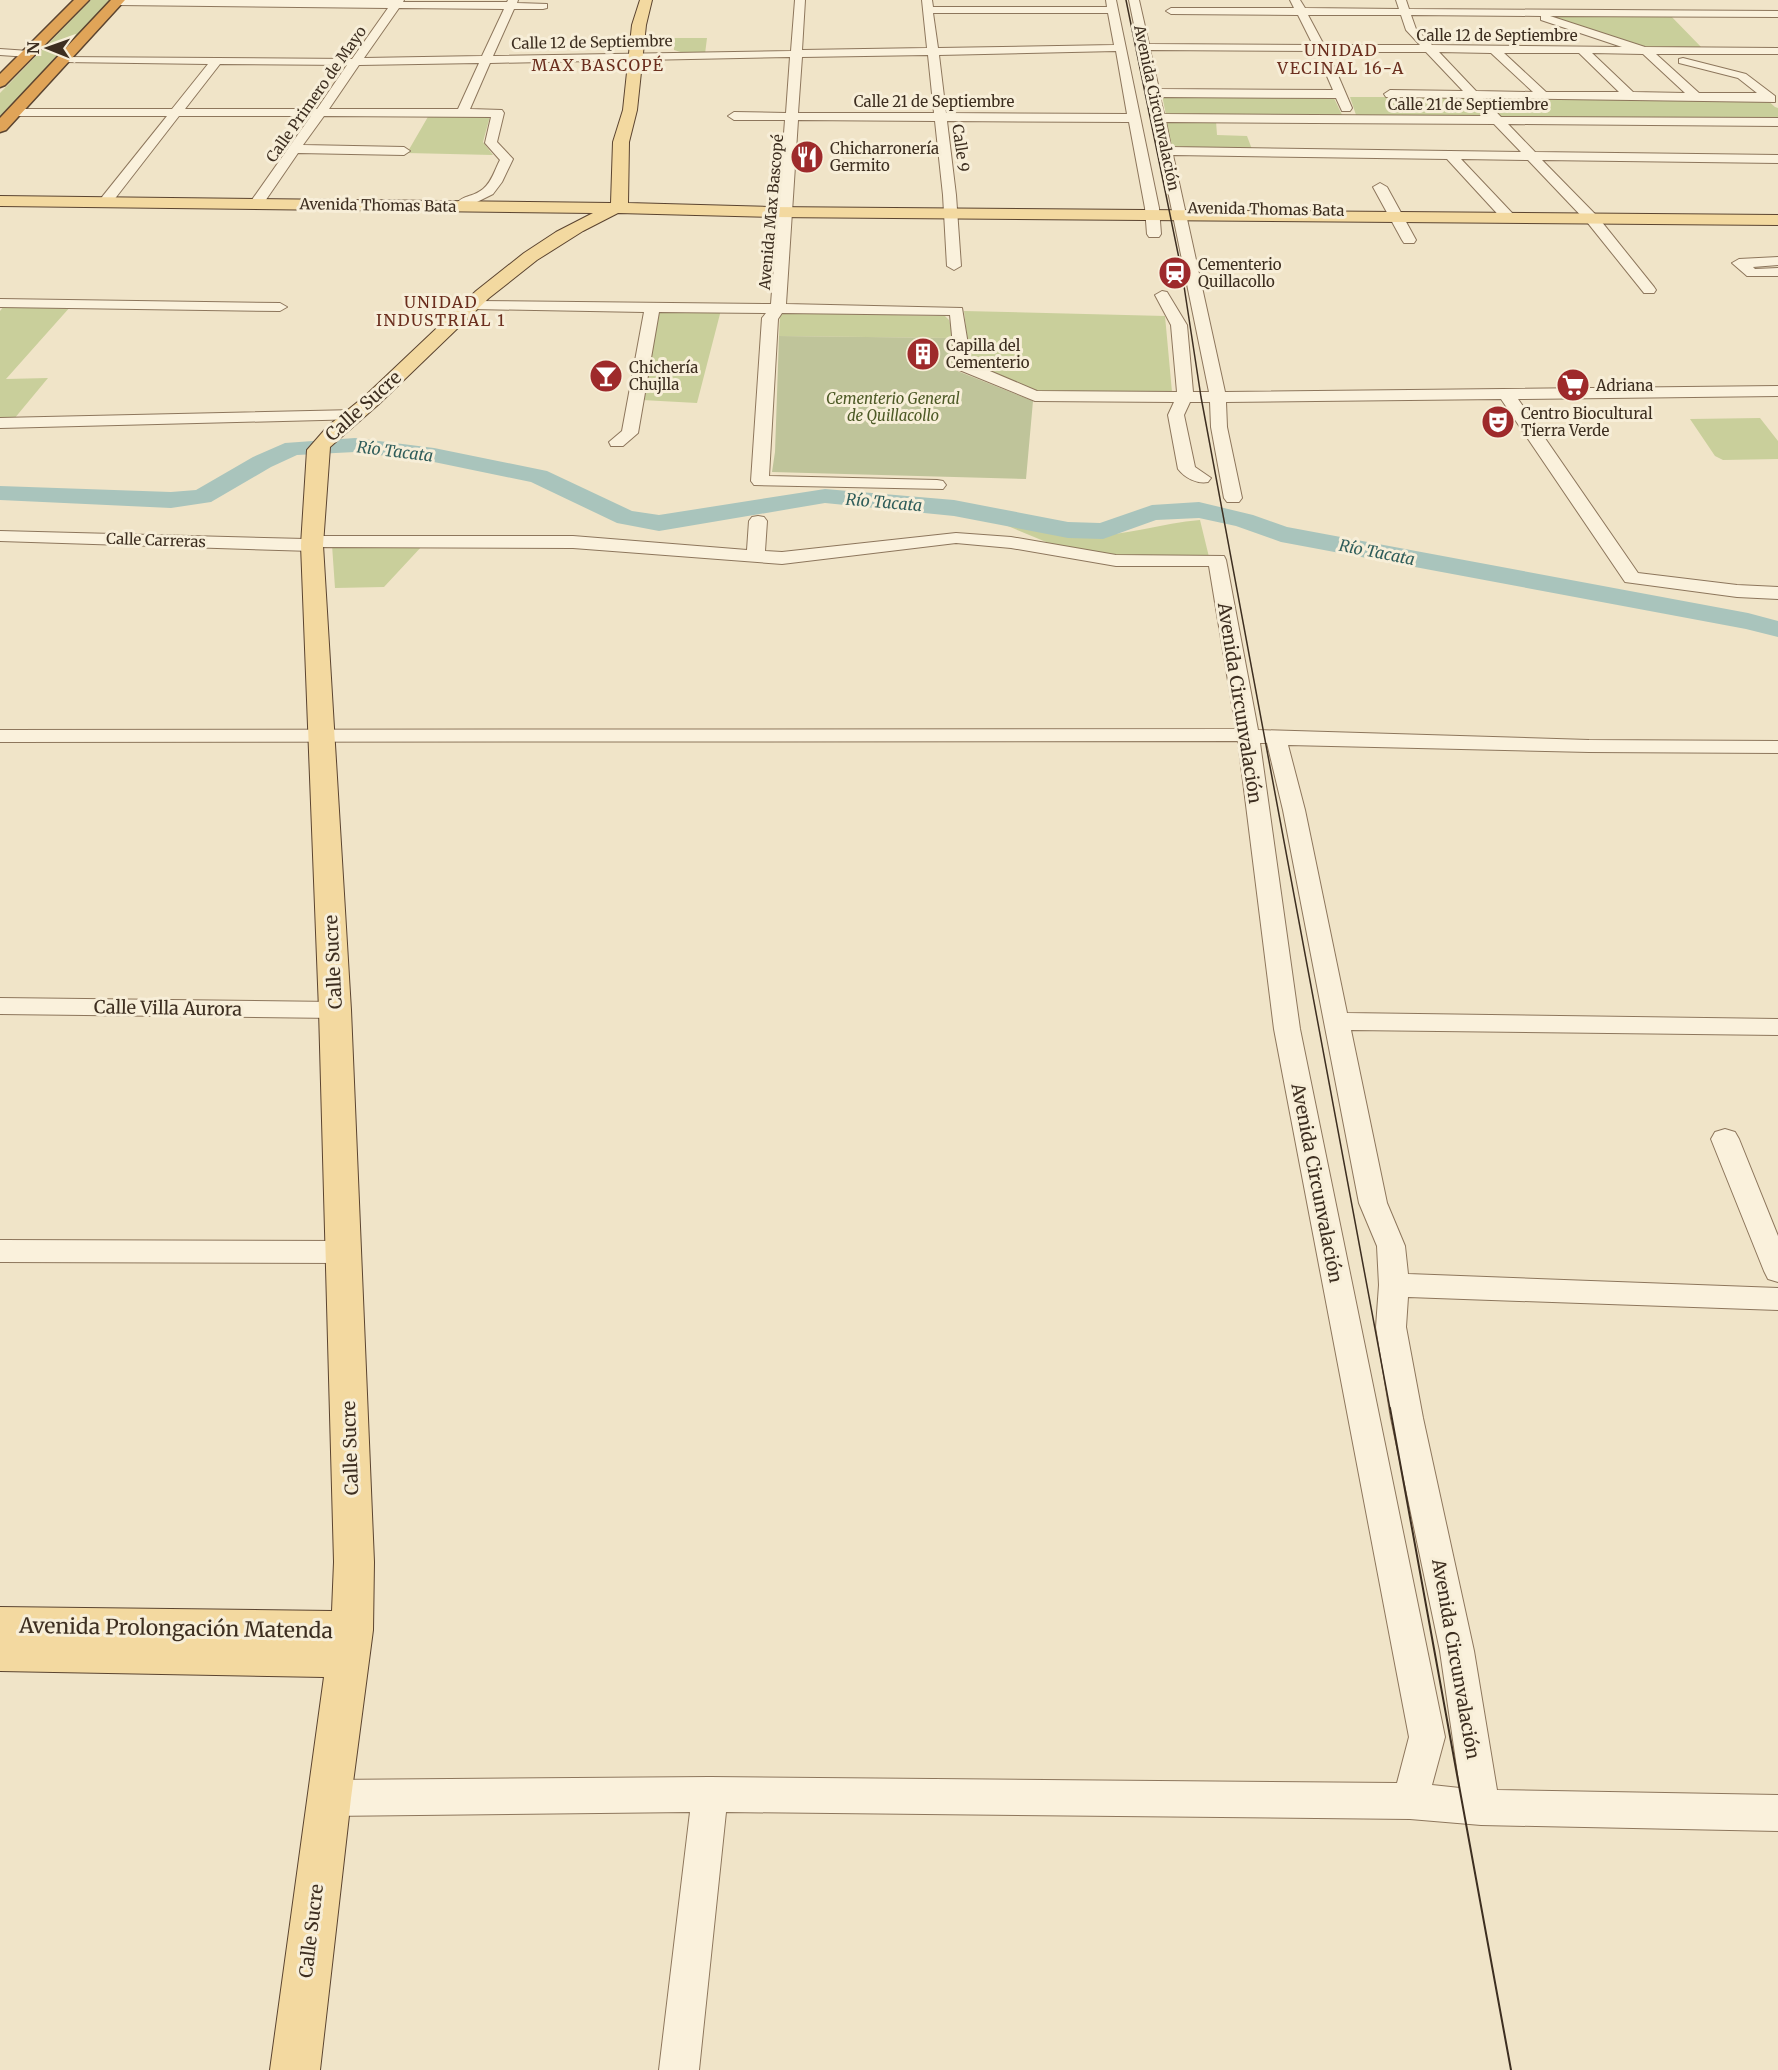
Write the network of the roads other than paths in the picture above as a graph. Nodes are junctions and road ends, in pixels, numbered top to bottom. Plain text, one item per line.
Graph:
1 (81, 0) edge
2 (646, 0) edge
3 (790, 0) edge
4 (800, 0) edge
5 (1134, 0) edge
6 (1401, 0) edge
7 (1497, 0) edge
8 (1570, 0) edge
9 (1660, 0) edge
10 (1751, 0) edge
11 (118, 1) edge
12 (398, 2) edge
13 (512, 3) edge
14 (927, 5) edge
15 (1112, 5) edge
16 (1298, 5) edge
17 (543, 6) dead end
18 (1171, 11) dead end
19 (1405, 12) junction
20 (1527, 12) junction
21 (1581, 12) junction
22 (1672, 12) junction
23 (1775, 16) edge
24 (1144, 47) junction
25 (1120, 48) junction
26 (1320, 49) junction
27 (931, 50) junction
28 (1430, 50) junction
29 (1495, 50) junction
30 (1582, 50) junction
31 (1711, 51) junction
32 (1778, 51) edge
33 (0, 52) edge
34 (791, 53) junction
35 (1648, 53) junction
36 (29, 54) junction
37 (636, 56) junction
38 (64, 59) junction
39 (488, 59) junction
40 (216, 60) junction
41 (357, 62) junction
42 (0, 82) edge
43 (1154, 93) junction
44 (1338, 94) junction
45 (1390, 94) dead end
46 (1473, 95) junction
47 (1543, 95) junction
48 (1630, 96) junction
49 (1695, 96) junction
50 (1767, 97) junction
51 (1778, 105) edge
52 (14, 112) junction
53 (174, 112) junction
54 (323, 112) junction
55 (462, 113) junction
56 (734, 116) dead end
57 (787, 116) junction
58 (940, 117) junction
59 (1134, 118) junction
60 (1158, 118) junction
61 (1497, 120) junction
62 (1587, 121) junction
63 (1778, 123) edge
64 (0, 127) edge
65 (1356, 128) junction
66 (296, 149) junction
67 (776, 150) dead end
68 (404, 151) dead end
69 (1165, 151) junction
70 (1367, 154) junction
71 (1451, 155) junction
72 (1531, 156) junction
73 (1627, 157) junction
74 (1778, 159) edge
75 (1380, 187) dead end
76 (0, 201) edge
77 (105, 202) junction
78 (256, 204) junction
79 (461, 206) junction
80 (616, 208) junction
81 (772, 209) junction
82 (953, 209) junction
83 (1153, 212) junction
84 (1180, 212) junction
85 (1394, 214) junction
86 (1778, 214) edge
87 (1506, 215) junction
88 (1589, 215) junction
89 (1778, 220) edge
90 (1154, 234) dead end
91 (1409, 240) dead end
92 (1778, 261) edge
93 (954, 266) dead end
94 (1778, 272) edge
95 (1649, 290) dead end
96 (1162, 296) dead end
97 (0, 303) edge
98 (473, 305) junction
99 (280, 307) dead end
100 (652, 307) junction
101 (769, 308) junction
102 (1778, 391) edge
103 (1185, 395) junction
104 (1507, 395) junction
105 (1218, 397) junction
106 (355, 415) junction
107 (0, 423) edge
108 (617, 442) dead end
109 (1202, 478) dead end
110 (937, 485) dead end
111 (1233, 498) dead end
112 (758, 522) dead end
113 (0, 536) edge
114 (313, 543) junction
115 (756, 555) junction
116 (1217, 560) joint
117 (1778, 593) edge
118 (320, 733) junction
119 (1248, 735) junction
120 (0, 736) edge
121 (1276, 738) junction
122 (1778, 747) edge
123 (0, 1006) edge
124 (335, 1010) junction
125 (1336, 1021) junction
126 (1778, 1027) edge
127 (1725, 1138) dead end
128 (0, 1251) edge
129 (345, 1252) junction
130 (1778, 1271) edge
131 (1394, 1285) junction
132 (1778, 1299) edge
133 (0, 1626) edge
134 (349, 1644) junction
135 (0, 1652) edge
136 (710, 1794) junction
137 (328, 1798) junction
138 (1410, 1801) junction
139 (1482, 1807) junction
140 (1778, 1813) edge
141 (295, 2070) edge
142 (679, 2070) edge

1 - 36 highway
2 - 37 main road
3 - 34 street, Avenida Max Bascopé
4 - 34 street, Avenida Max Bascopé
5 - 24 street, Avenida Circunvalación
6 - 19 street
7 - 20 street
8 - 21 street
9 - 22 street
10 - 23 street
11 - 12 street
11 - 38 highway
12 - 13 street
12 - 41 street, Calle Primero de Mayo
13 - 17 street
13 - 39 street
14 - 15 street
14 - 27 street, Calle 9
15 - 25 street, Avenida Circunvalación
16 - 18 street
16 - 19 street
16 - 26 street
19 - 20 street
19 - 28 street
20 - 21 street
20 - 35 street
21 - 22 street
22 - 23 street
22 - 31 street
24 - 26 street, Calle 12 de Septiembre
24 - 43 street, Avenida Circunvalación
25 - 27 street, Calle 12 de Septiembre
25 - 59 street, Avenida Circunvalación
26 - 28 street, Calle 12 de Septiembre
26 - 44 street
27 - 34 street, Calle 12 de Septiembre
27 - 58 street, Calle 9
28 - 29 street, Calle 12 de Septiembre
28 - 46 street
29 - 30 street, Calle 12 de Septiembre
29 - 47 street
30 - 35 street, Calle 12 de Septiembre
30 - 48 street
31 - 32 street, Calle 12 de Septiembre
31 - 35 street, Calle 12 de Septiembre
33 - 36 street
34 - 37 street, Calle 12 de Septiembre
34 - 57 street, Avenida Max Bascopé
35 - 49 street
35 - 50 street
36 - 42 highway
37 - 39 street, Calle 12 de Septiembre
37 - 80 main road
38 - 40 street, Calle 12 de Septiembre
38 - 52 highway
39 - 41 street, Calle 12 de Septiembre
39 - 55 street
40 - 41 street, Calle 12 de Septiembre
40 - 53 street
41 - 54 street, Calle Primero de Mayo
43 - 44 street
43 - 60 street, Avenida Circunvalación
44 - 65 street
45 - 46 street
46 - 47 street
46 - 61 street
47 - 48 street
48 - 49 street
49 - 50 street
50 - 51 street
52 - 53 street
52 - 64 highway
53 - 54 street
53 - 77 street
54 - 55 street
54 - 66 street, Calle Primero de Mayo
55 - 79 street
56 - 57 street, Calle 21 de Septiembre
57 - 58 street, Calle 21 de Septiembre
57 - 67 street, Avenida Max Bascopé
57 - 81 street, Avenida Max Bascopé
58 - 59 street, Calle 21 de Septiembre
58 - 82 street, Calle 9
59 - 83 street, Avenida Circunvalación
60 - 65 street, Calle 21 de Septiembre
60 - 69 street, Avenida Circunvalación
61 - 62 street, Calle 21 de Septiembre
61 - 65 street, Calle 21 de Septiembre
61 - 72 street
62 - 63 street, Calle 21 de Septiembre
62 - 73 street
65 - 70 street
66 - 68 street
66 - 78 street, Calle Primero de Mayo
69 - 70 street
69 - 84 street, Avenida Circunvalación
70 - 71 street
71 - 72 street
71 - 87 street
72 - 73 street
72 - 88 street
73 - 74 street
75 - 85 street
76 - 77 main road, Avenida Thomas Bata
77 - 78 main road, Avenida Thomas Bata
78 - 79 main road, Avenida Thomas Bata
79 - 80 main road, Avenida Thomas Bata
80 - 81 main road, Avenida Thomas Bata
80 - 98 main road, Calle Sucre
81 - 82 main road, Avenida Thomas Bata
81 - 101 street, Avenida Max Bascopé
82 - 83 main road, Avenida Thomas Bata
82 - 93 street, Calle 9
83 - 84 main road, Avenida Thomas Bata
83 - 90 street, Avenida Circunvalación
84 - 85 main road, Avenida Thomas Bata
84 - 105 street, Avenida Circunvalación
85 - 87 main road, Avenida Thomas Bata
85 - 91 street
86 - 88 main road, Avenida Thomas Bata
87 - 88 main road, Avenida Thomas Bata
88 - 89 main road, Avenida Thomas Bata
88 - 95 street
92 - 94 street
96 - 103 street
97 - 99 street
98 - 100 street
98 - 106 main road, Calle Sucre
100 - 101 street
100 - 108 street
101 - 103 street
101 - 110 street, Avenida Max Bascopé
102 - 104 street
103 - 105 street
103 - 109 street
104 - 105 street
104 - 117 street
105 - 111 street, Avenida Circunvalación
106 - 107 street
106 - 114 main road, Calle Sucre
112 - 115 street
113 - 114 street, Calle Carreras
114 - 115 street, Calle Carreras
114 - 118 main road, Calle Sucre
115 - 116 street, Calle Carreras
116 - 119 street, Avenida Circunvalación
118 - 119 street
118 - 120 street
118 - 124 main road, Calle Sucre
119 - 121 street
119 - 138 street, Avenida Circunvalación
121 - 122 street
121 - 125 street, Avenida Circunvalación
123 - 124 street, Calle Villa Aurora
124 - 129 main road, Calle Sucre
125 - 126 street
125 - 131 street, Avenida Circunvalación
127 - 130 street
128 - 129 street
129 - 134 main road, Calle Sucre
131 - 132 street
131 - 139 street, Avenida Circunvalación
133 - 134 main road, Avenida Prolongación Matenda
134 - 135 main road, Avenida Prolongación Matenda
134 - 137 main road, Calle Sucre
136 - 137 street
136 - 138 street
136 - 142 street
137 - 141 main road, Calle Sucre
138 - 139 street
139 - 140 street

